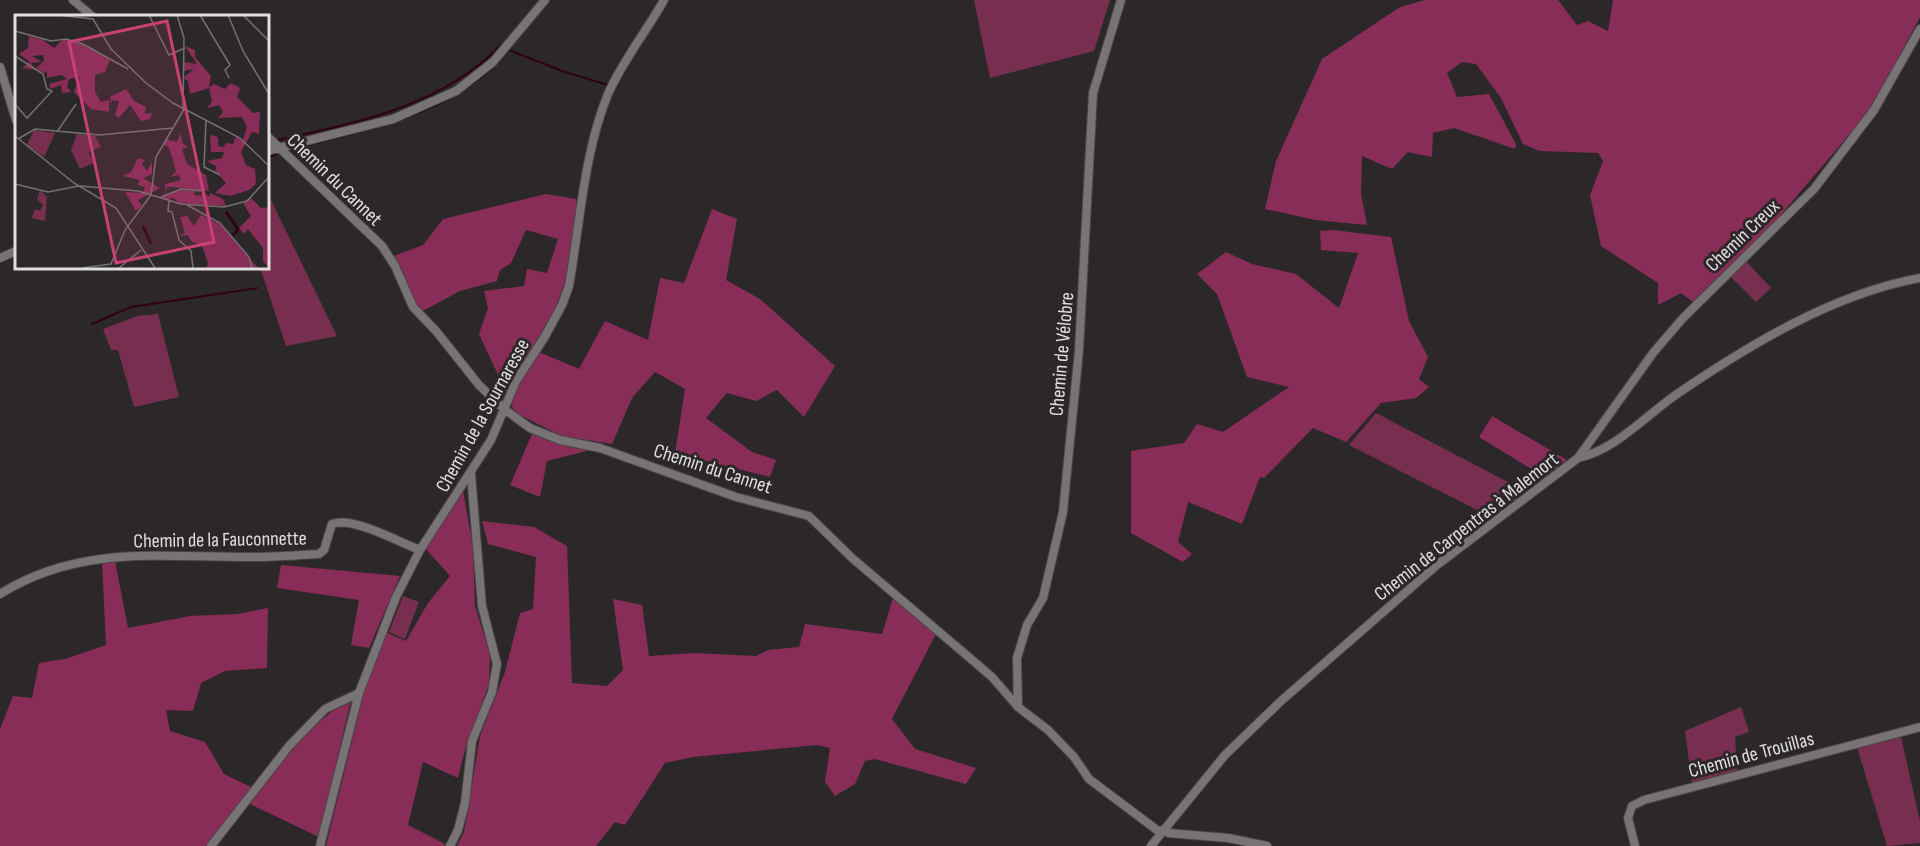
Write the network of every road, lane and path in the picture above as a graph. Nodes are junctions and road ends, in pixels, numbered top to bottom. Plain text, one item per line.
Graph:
1 (73, 0) edge
2 (545, 0) edge
3 (664, 0) edge
4 (1121, 0) edge
5 (91, 15) edge
6 (1920, 29) edge
7 (0, 67) edge
8 (15, 117) edge
9 (268, 137) edge
10 (278, 147) junction
11 (268, 151) edge
12 (15, 251) edge
13 (0, 258) edge
14 (1920, 278) edge
15 (504, 409) junction
16 (1578, 458) junction
17 (471, 474) junction
18 (420, 550) junction
19 (0, 594) edge
20 (359, 693) junction
21 (1018, 707) junction
22 (1920, 727) edge
23 (1163, 831) junction
24 (211, 846) edge
25 (320, 846) edge
26 (450, 846) edge
27 (1151, 846) edge
28 (1267, 846) edge
29 (1635, 846) edge

1 - 5 street
2 - 10 street
3 - 15 street, Chemin de la Sournaresse
4 - 21 street, Chemin de Vélobre
6 - 16 street, Chemin Creux
7 - 8 street
9 - 10 street, Chemin du Cannet
10 - 11 street
10 - 15 street, Chemin du Cannet
12 - 13 street
14 - 16 street, Chemin de Carpentras à Malemort
15 - 17 street, Chemin de la Sournaresse
15 - 21 street, Chemin du Cannet
16 - 23 street, Chemin de Carpentras à Malemort
17 - 18 street, Chemin de la Sournaresse
17 - 26 street
18 - 19 street, Chemin de la Fauconnette
18 - 20 street, Chemin de la Sournaresse
20 - 24 street
20 - 25 street, Chemin de la Sournaresse
21 - 23 street, Chemin du Cannet
22 - 29 street, Chemin de Trouillas
23 - 27 street, Chemin de Carpentras à Malemort
23 - 28 street

